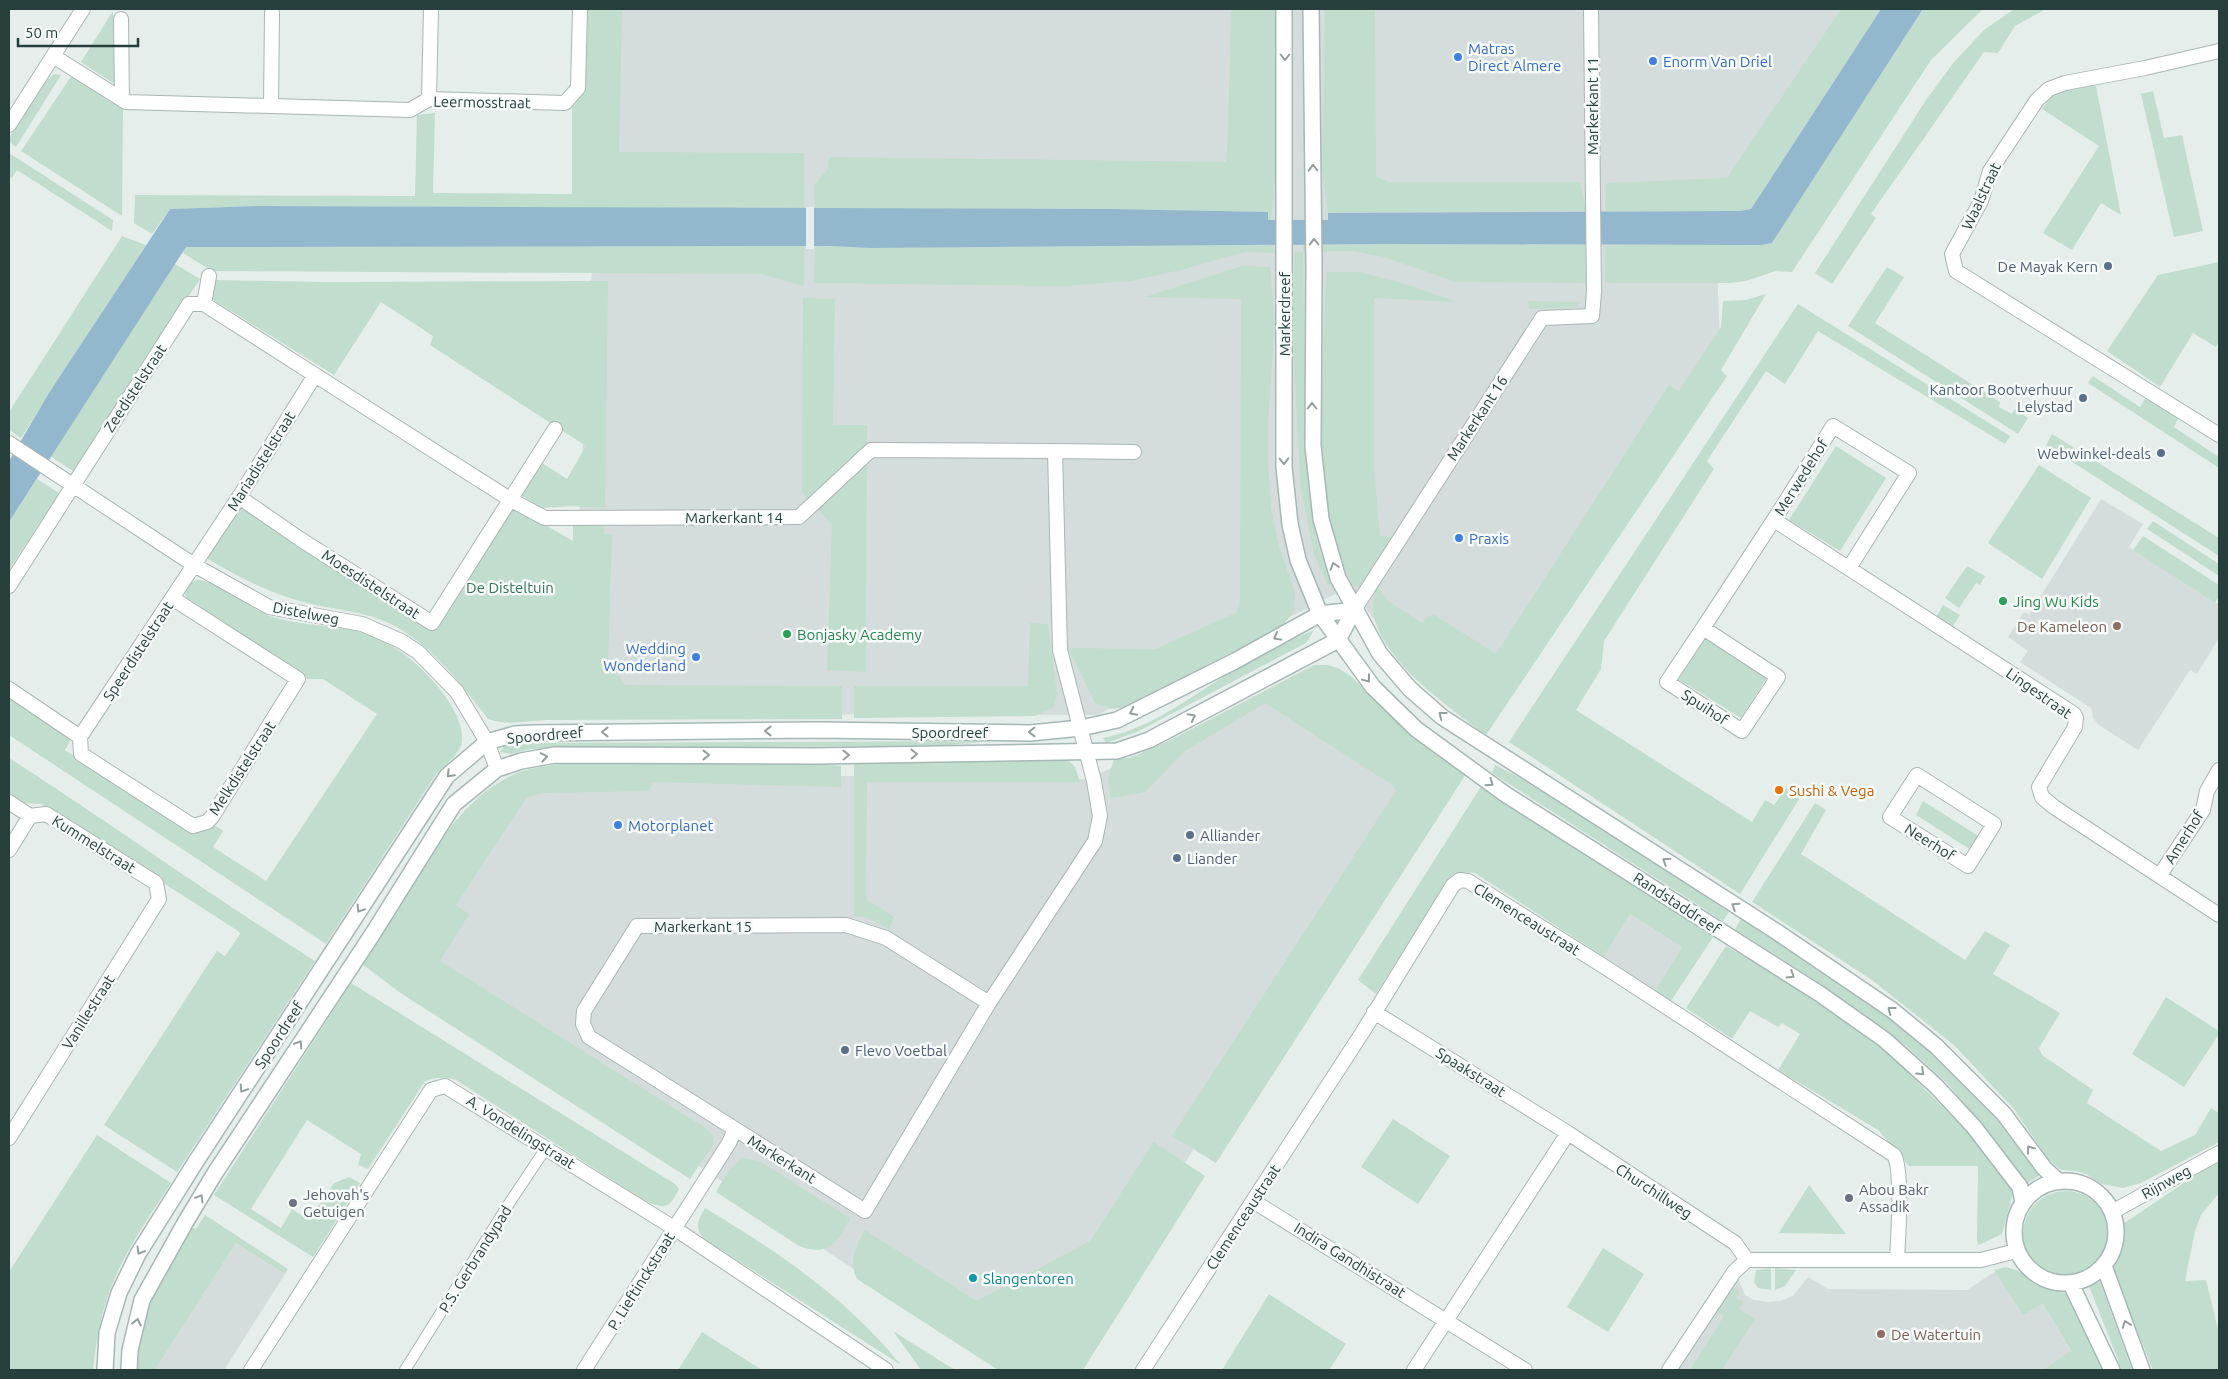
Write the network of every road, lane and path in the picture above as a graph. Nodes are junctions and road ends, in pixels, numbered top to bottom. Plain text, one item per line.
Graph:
1 (83, 9) edge
2 (431, 9) edge
3 (580, 9) edge
4 (1284, 9) edge
5 (1311, 9) edge
6 (1591, 9) edge
7 (272, 13) dead end
8 (121, 19) dead end
9 (2219, 51) edge
10 (53, 56) junction
11 (122, 99) junction
12 (430, 99) junction
13 (271, 106) junction
14 (9, 125) edge
15 (1593, 257) joint
16 (209, 276) dead end
17 (204, 304) junction
18 (315, 375) junction
19 (555, 429) dead end
20 (2219, 435) edge
21 (9, 443) edge
22 (1055, 451) junction
23 (1134, 452) dead end
24 (73, 486) junction
25 (239, 497) junction
26 (510, 500) junction
27 (1777, 515) junction
28 (194, 565) junction
29 (1850, 568) junction
30 (9, 586) edge
31 (172, 598) junction
32 (1354, 610) junction
33 (1320, 614) junction
34 (1703, 628) junction
35 (1338, 640) junction
36 (9, 689) edge
37 (1081, 728) junction
38 (80, 736) junction
39 (487, 742) junction
40 (1087, 752) junction
41 (497, 769) junction
42 (2219, 770) edge
43 (1917, 775) joint
44 (9, 802) edge
45 (30, 816) junction
46 (9, 850) edge
47 (2160, 875) junction
48 (156, 884) joint
49 (2219, 915) edge
50 (988, 1003) junction
51 (1374, 1012) junction
52 (735, 1129) junction
53 (1568, 1133) junction
54 (9, 1138) edge
55 (546, 1148) junction
56 (2219, 1153) edge
57 (2058, 1181) junction
58 (698, 1192) joint
59 (1253, 1201) junction
60 (2023, 1202) junction
61 (2112, 1212) junction
62 (674, 1228) junction
63 (2016, 1250) junction
64 (1747, 1260) junction
65 (1897, 1260) junction
66 (2104, 1266) junction
67 (2071, 1284) junction
68 (1446, 1320) junction
69 (105, 1370) edge
70 (129, 1370) edge
71 (251, 1370) edge
72 (405, 1370) edge
73 (584, 1370) edge
74 (886, 1370) edge
75 (1143, 1370) edge
76 (1414, 1370) edge
77 (1525, 1370) edge
78 (1669, 1370) edge
79 (2112, 1370) edge
80 (2142, 1370) edge

1 - 10 street
2 - 12 street
3 - 12 street, Leermosstraat
4 -> 33 main road, Markerdreef
32 -> 5 main road, Markerdreef
6 - 15 street, Markerkant 11
7 - 13 street
8 - 11 street
9 - 20 street, Waalstraat
10 - 11 street, Leermosstraat
10 - 14 street
11 - 13 street, Leermosstraat
12 - 13 street, Leermosstraat
15 - 32 street, Markerkant 16
16 - 17 street
17 - 18 street
17 - 24 street, Zeedistelstraat
18 - 25 street, Mariadistelstraat
18 - 26 street
19 - 26 street, Moesdistelstraat
21 - 24 street, Distelweg
22 - 23 street, Markerkant 14
22 - 26 street, Markerkant 14
22 - 37 street
24 - 28 street, Distelweg
24 - 30 street
25 - 26 street, Moesdistelstraat
25 - 28 street, Mariadistelstraat
27 - 29 street, Merwedehof
27 - 29 street, Merwedehof
27 - 34 street, Spuihof
28 - 31 street, Speerdistelstraat
28 - 39 street, Distelweg
29 - 47 street, Lingestraat
31 - 38 street, Speerdistelstraat
31 - 38 street, Melkdistelstraat
32 - 33 main road
32 - 35 main road
57 -> 32 main road, Randstaddreef
33 - 35 main road, Randstaddreef
33 -> 37 main road, Spoordreef
34 - 34 street, Spuihof
40 -> 35 main road, Spoordreef
35 -> 60 main road, Randstaddreef
36 - 38 street
37 -> 39 main road, Spoordreef
37 - 40 street
39 - 41 street, Distelweg
39 -> 69 main road, Spoordreef
41 -> 40 main road, Spoordreef
40 - 50 street
70 -> 41 main road, Spoordreef
42 - 47 street, Amerhof
43 - 43 street, Neerhof
44 - 45 street, Kummelstraat
45 - 46 street, Kummelstraat
45 - 48 street, Kummelstraat
47 - 49 street, Lingestraat
48 - 54 street, Vanillestraat
50 - 52 street, Markerkant
50 - 52 street, Markerkant 15
51 - 53 street, Spaakstraat
51 - 59 street, Clemenceaustraat
51 - 65 street, Clemenceaustraat
52 - 58 street, Markerkant
53 - 64 street, Churchillweg
53 - 68 street
55 - 62 street, A. Vondelingstraat
55 - 71 street, A. Vondelingstraat
55 - 72 street, P.S. Gerbrandypad
56 - 61 street, Rijnweg
57 - 60 main road
57 - 61 main road
58 - 62 street, P. Lieftinckstraat
59 - 68 street, Indira Gandhistraat
59 - 75 street, Clemenceaustraat
60 - 63 main road
61 - 66 main road
62 - 73 street, P. Lieftinckstraat
62 - 74 street, A. Vondelingstraat
63 - 65 street
63 - 67 main road
64 - 65 street
64 - 78 street
66 - 67 main road
80 -> 66 main road
67 - 79 main road
68 - 76 street
68 - 77 street, Indira Gandhistraat

